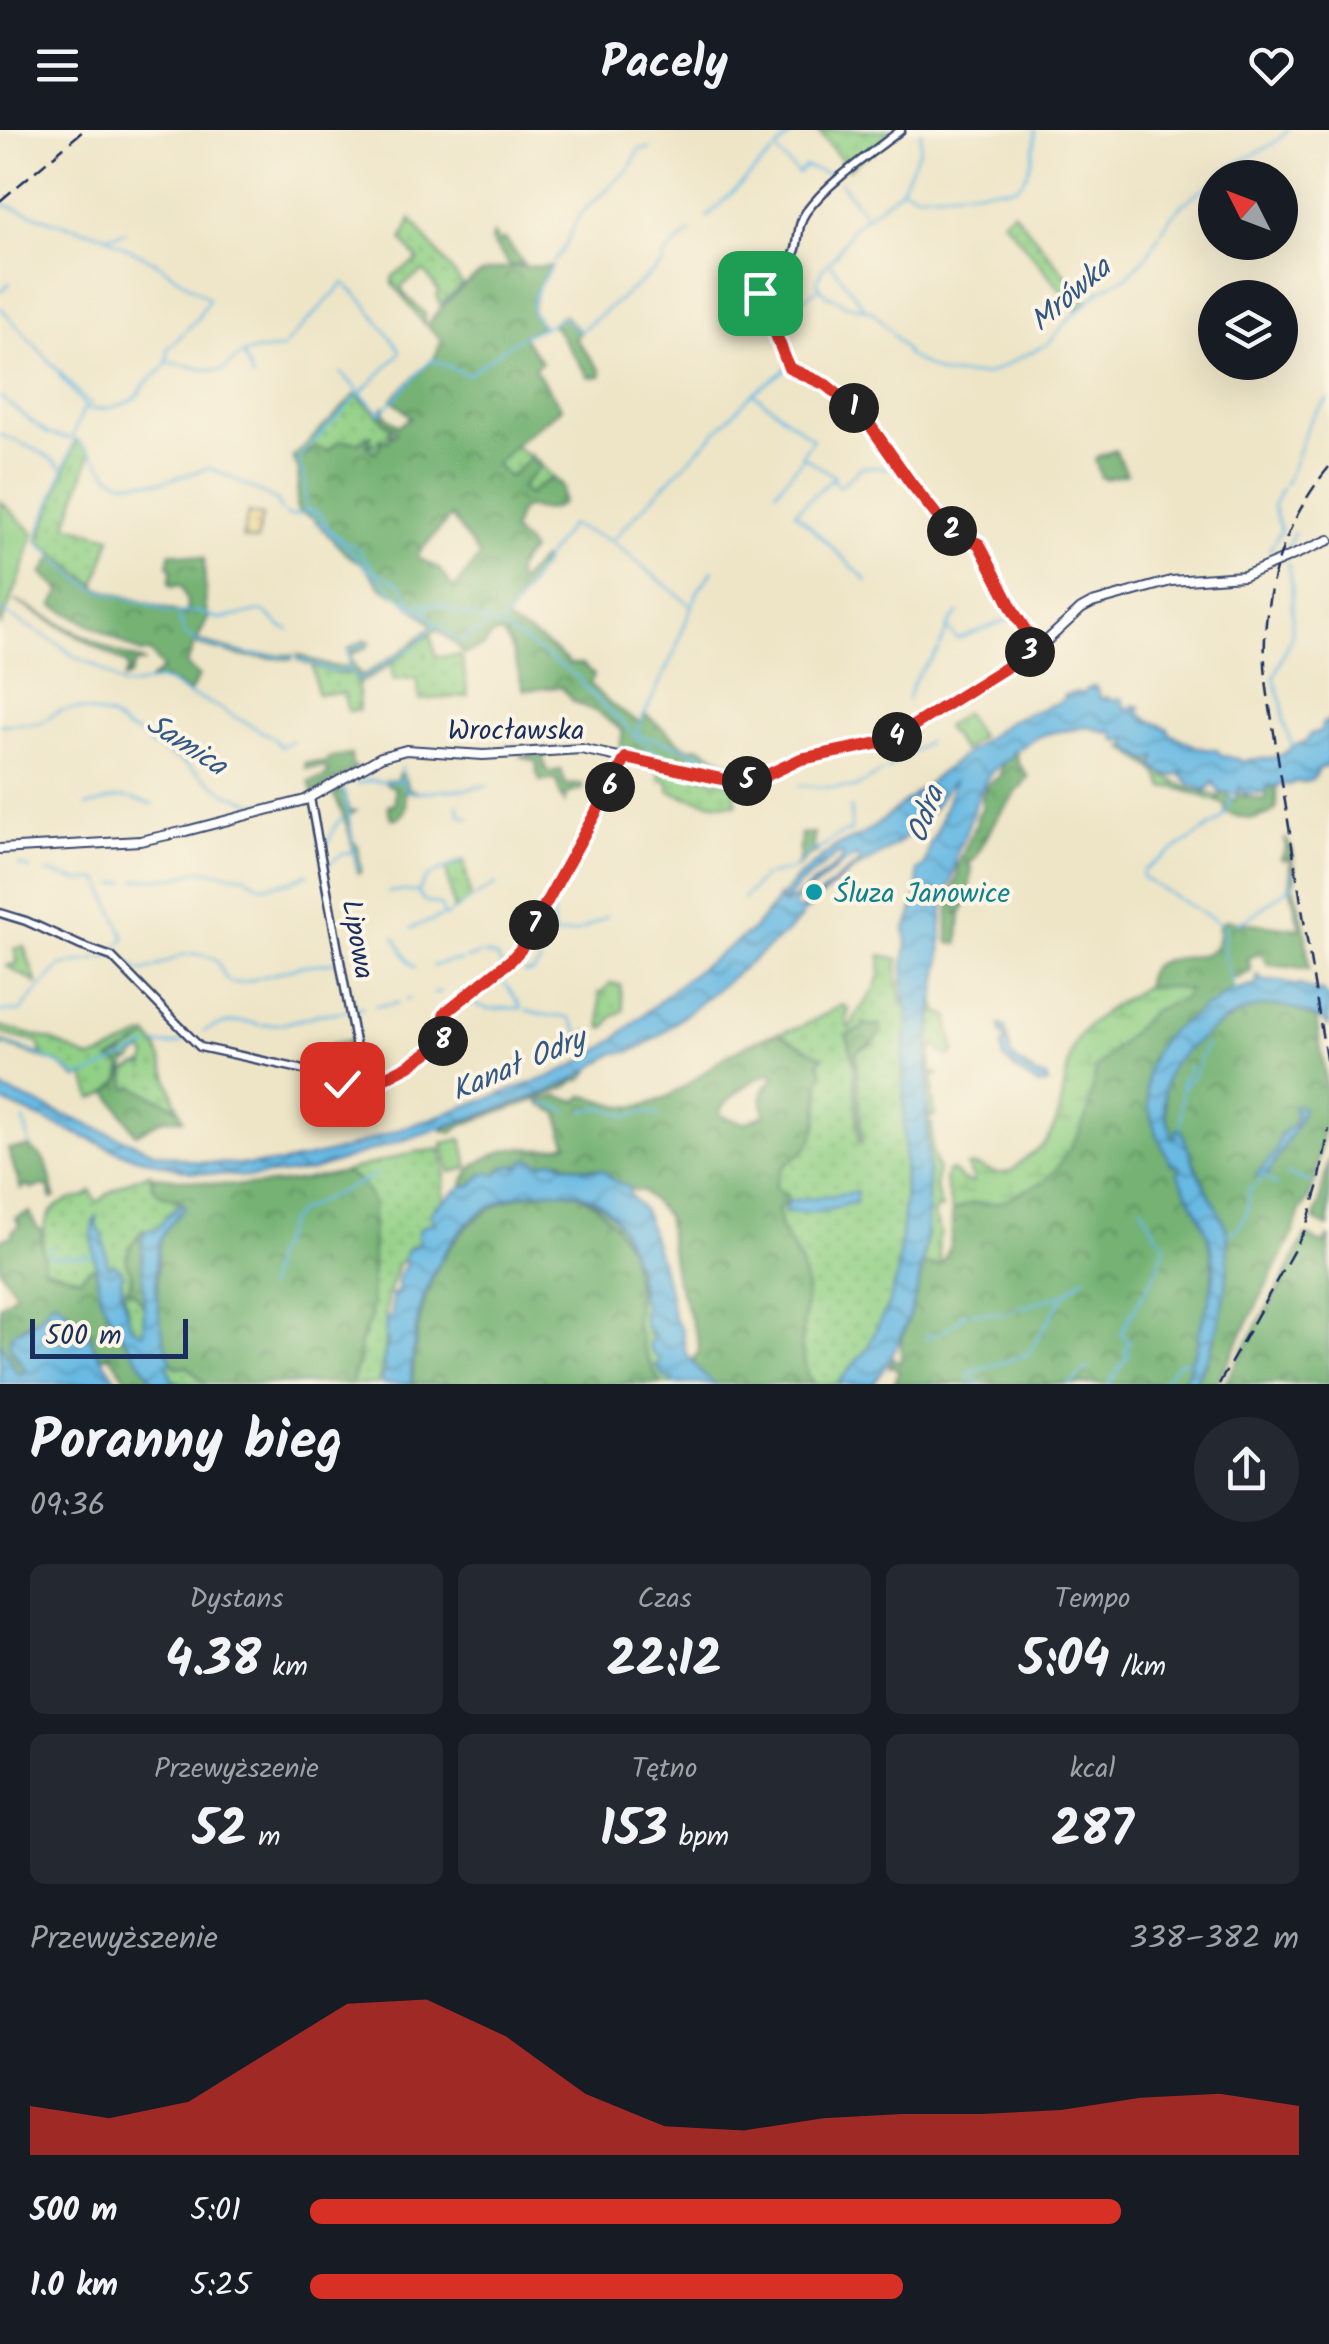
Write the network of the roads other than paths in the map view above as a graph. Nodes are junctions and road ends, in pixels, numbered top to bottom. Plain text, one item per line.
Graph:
1 (900, 130) edge
2 (1329, 540) edge
3 (1037, 648) junction
4 (626, 758) junction
5 (310, 798) junction
6 (0, 849) edge
7 (0, 913) edge
8 (370, 1086) junction

1 - 3 street
2 - 3 main road
3 - 4 main road, Wrocławska
4 - 5 main road, Wrocławska
4 - 8 street
5 - 6 main road
5 - 8 street, Lipowa
7 - 8 street

